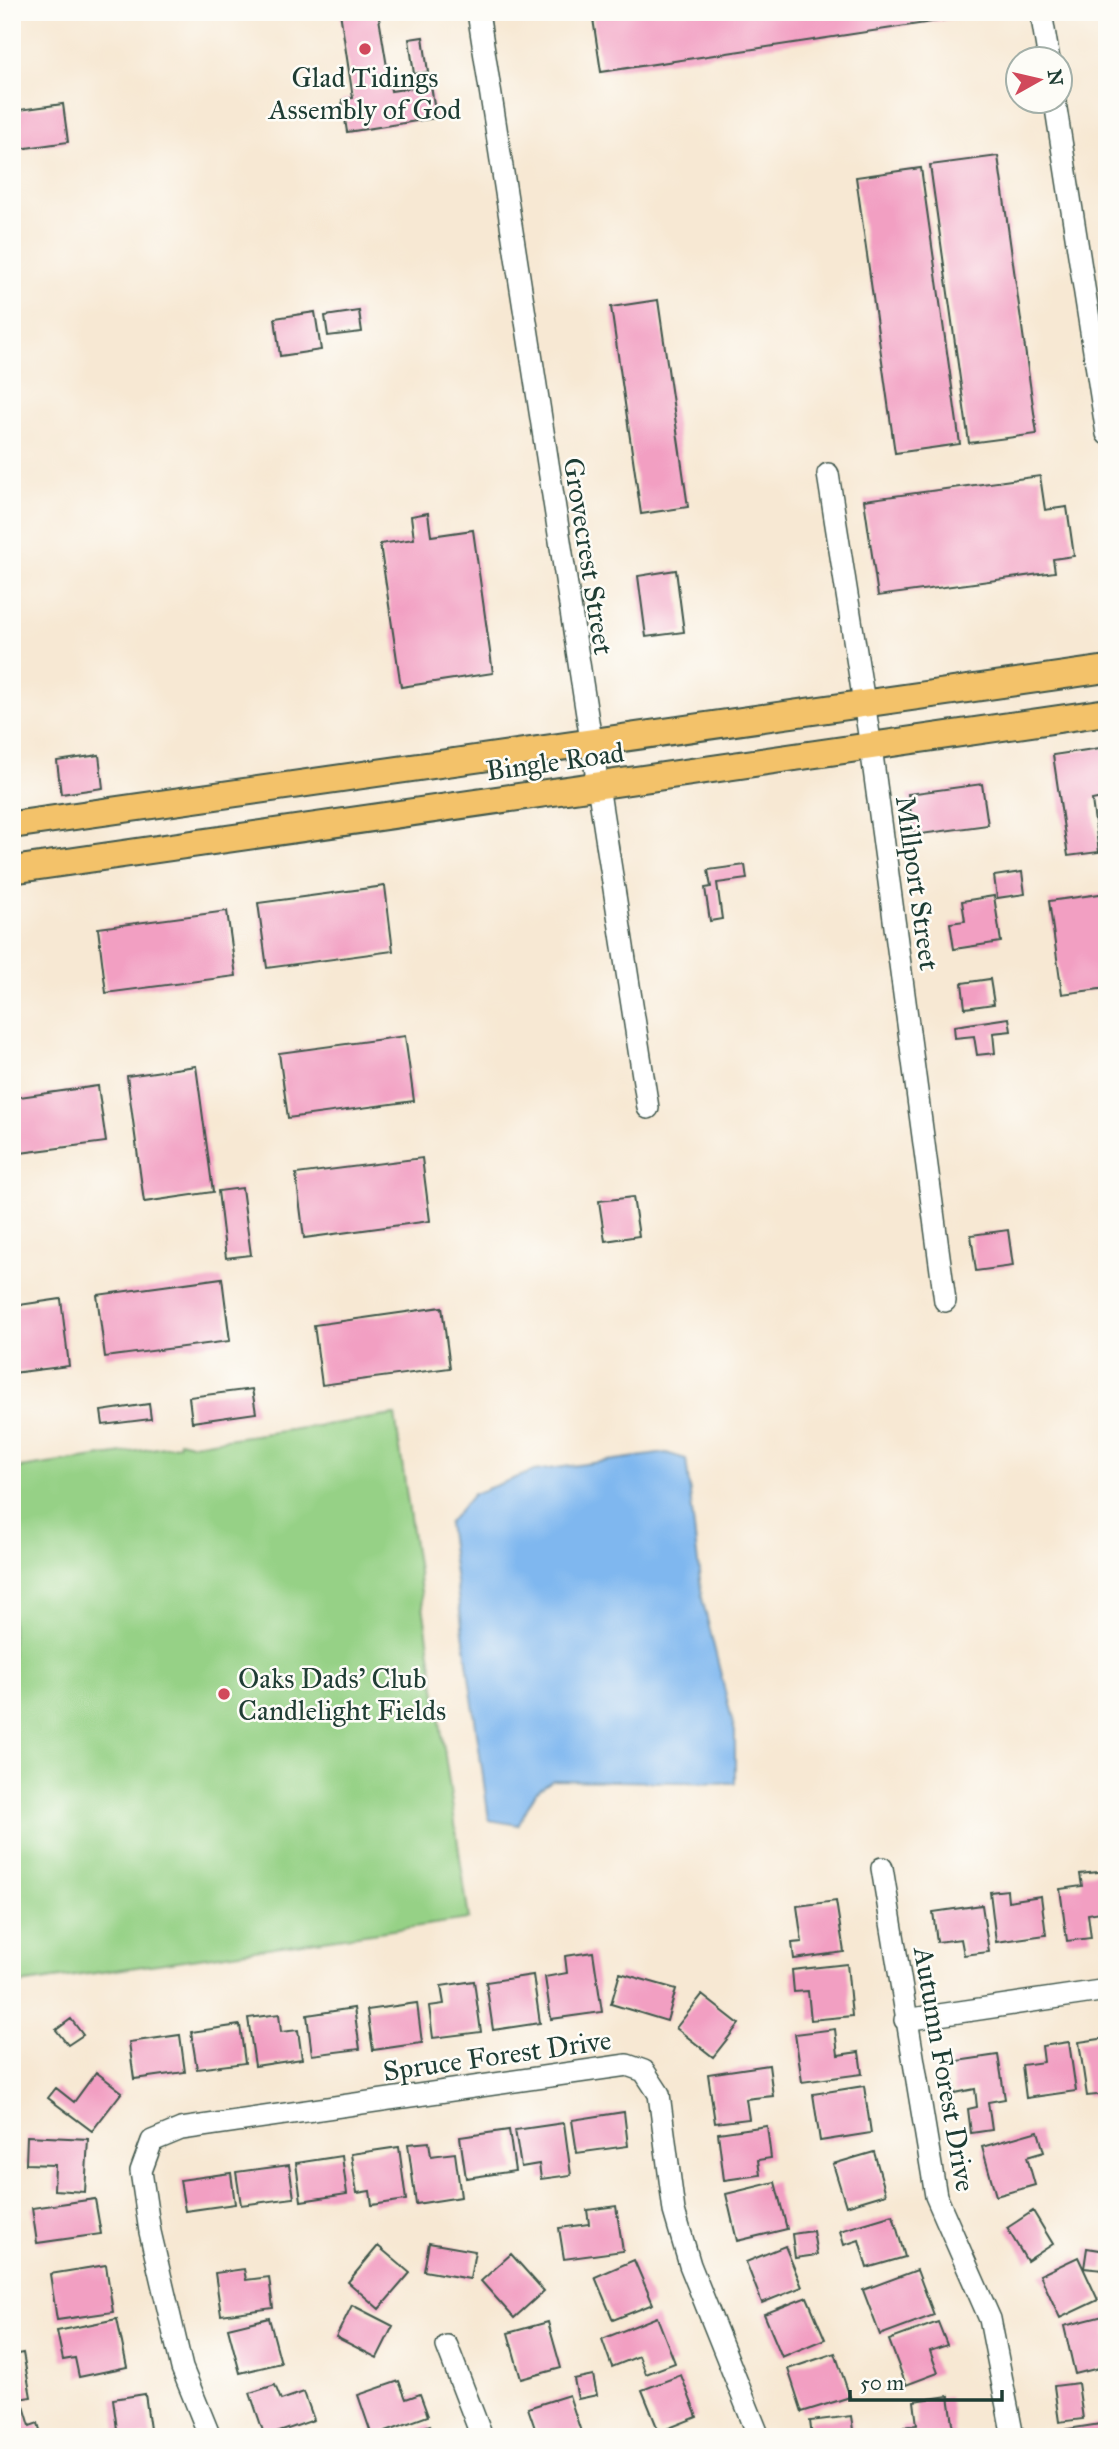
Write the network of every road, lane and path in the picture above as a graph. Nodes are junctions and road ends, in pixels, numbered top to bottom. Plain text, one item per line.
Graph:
1 (478, 12) edge
2 (1041, 12) edge
3 (1047, 46) edge
4 (1057, 116) edge
5 (1107, 434) edge
6 (828, 474) dead end
7 (1107, 669) edge
8 (865, 705) junction
9 (1107, 712) edge
10 (589, 743) junction
11 (871, 747) junction
12 (596, 787) junction
13 (23, 823) edge
14 (40, 866) junction
15 (12, 870) edge
16 (648, 1108) dead end
17 (945, 1301) dead end
18 (882, 1868) dead end
19 (1107, 1990) edge
20 (905, 2020) junction
21 (447, 2346) dead end
22 (210, 2437) edge
23 (482, 2437) edge
24 (759, 2437) edge
25 (1013, 2437) edge

1 - 10 street, Grovecrest Street
2 - 3 street
4 - 5 street
6 - 8 street, Millport Street
7 - 8 main road, Bingle Road
8 - 10 main road, Bingle Road
8 - 11 street, Millport Street
9 - 11 main road, Bingle Road
10 - 12 street, Grovecrest Street
10 - 13 main road, Bingle Road
11 - 12 main road, Bingle Road
11 - 17 street, Millport Street
12 - 14 main road, Bingle Road
12 - 16 street, Grovecrest Street
13 - 14 main road
14 - 15 main road, Bingle Road
18 - 20 street, Autumn Forest Drive
19 - 20 street
20 - 25 street, Autumn Forest Drive
21 - 23 street
22 - 24 street, Spruce Forest Drive

